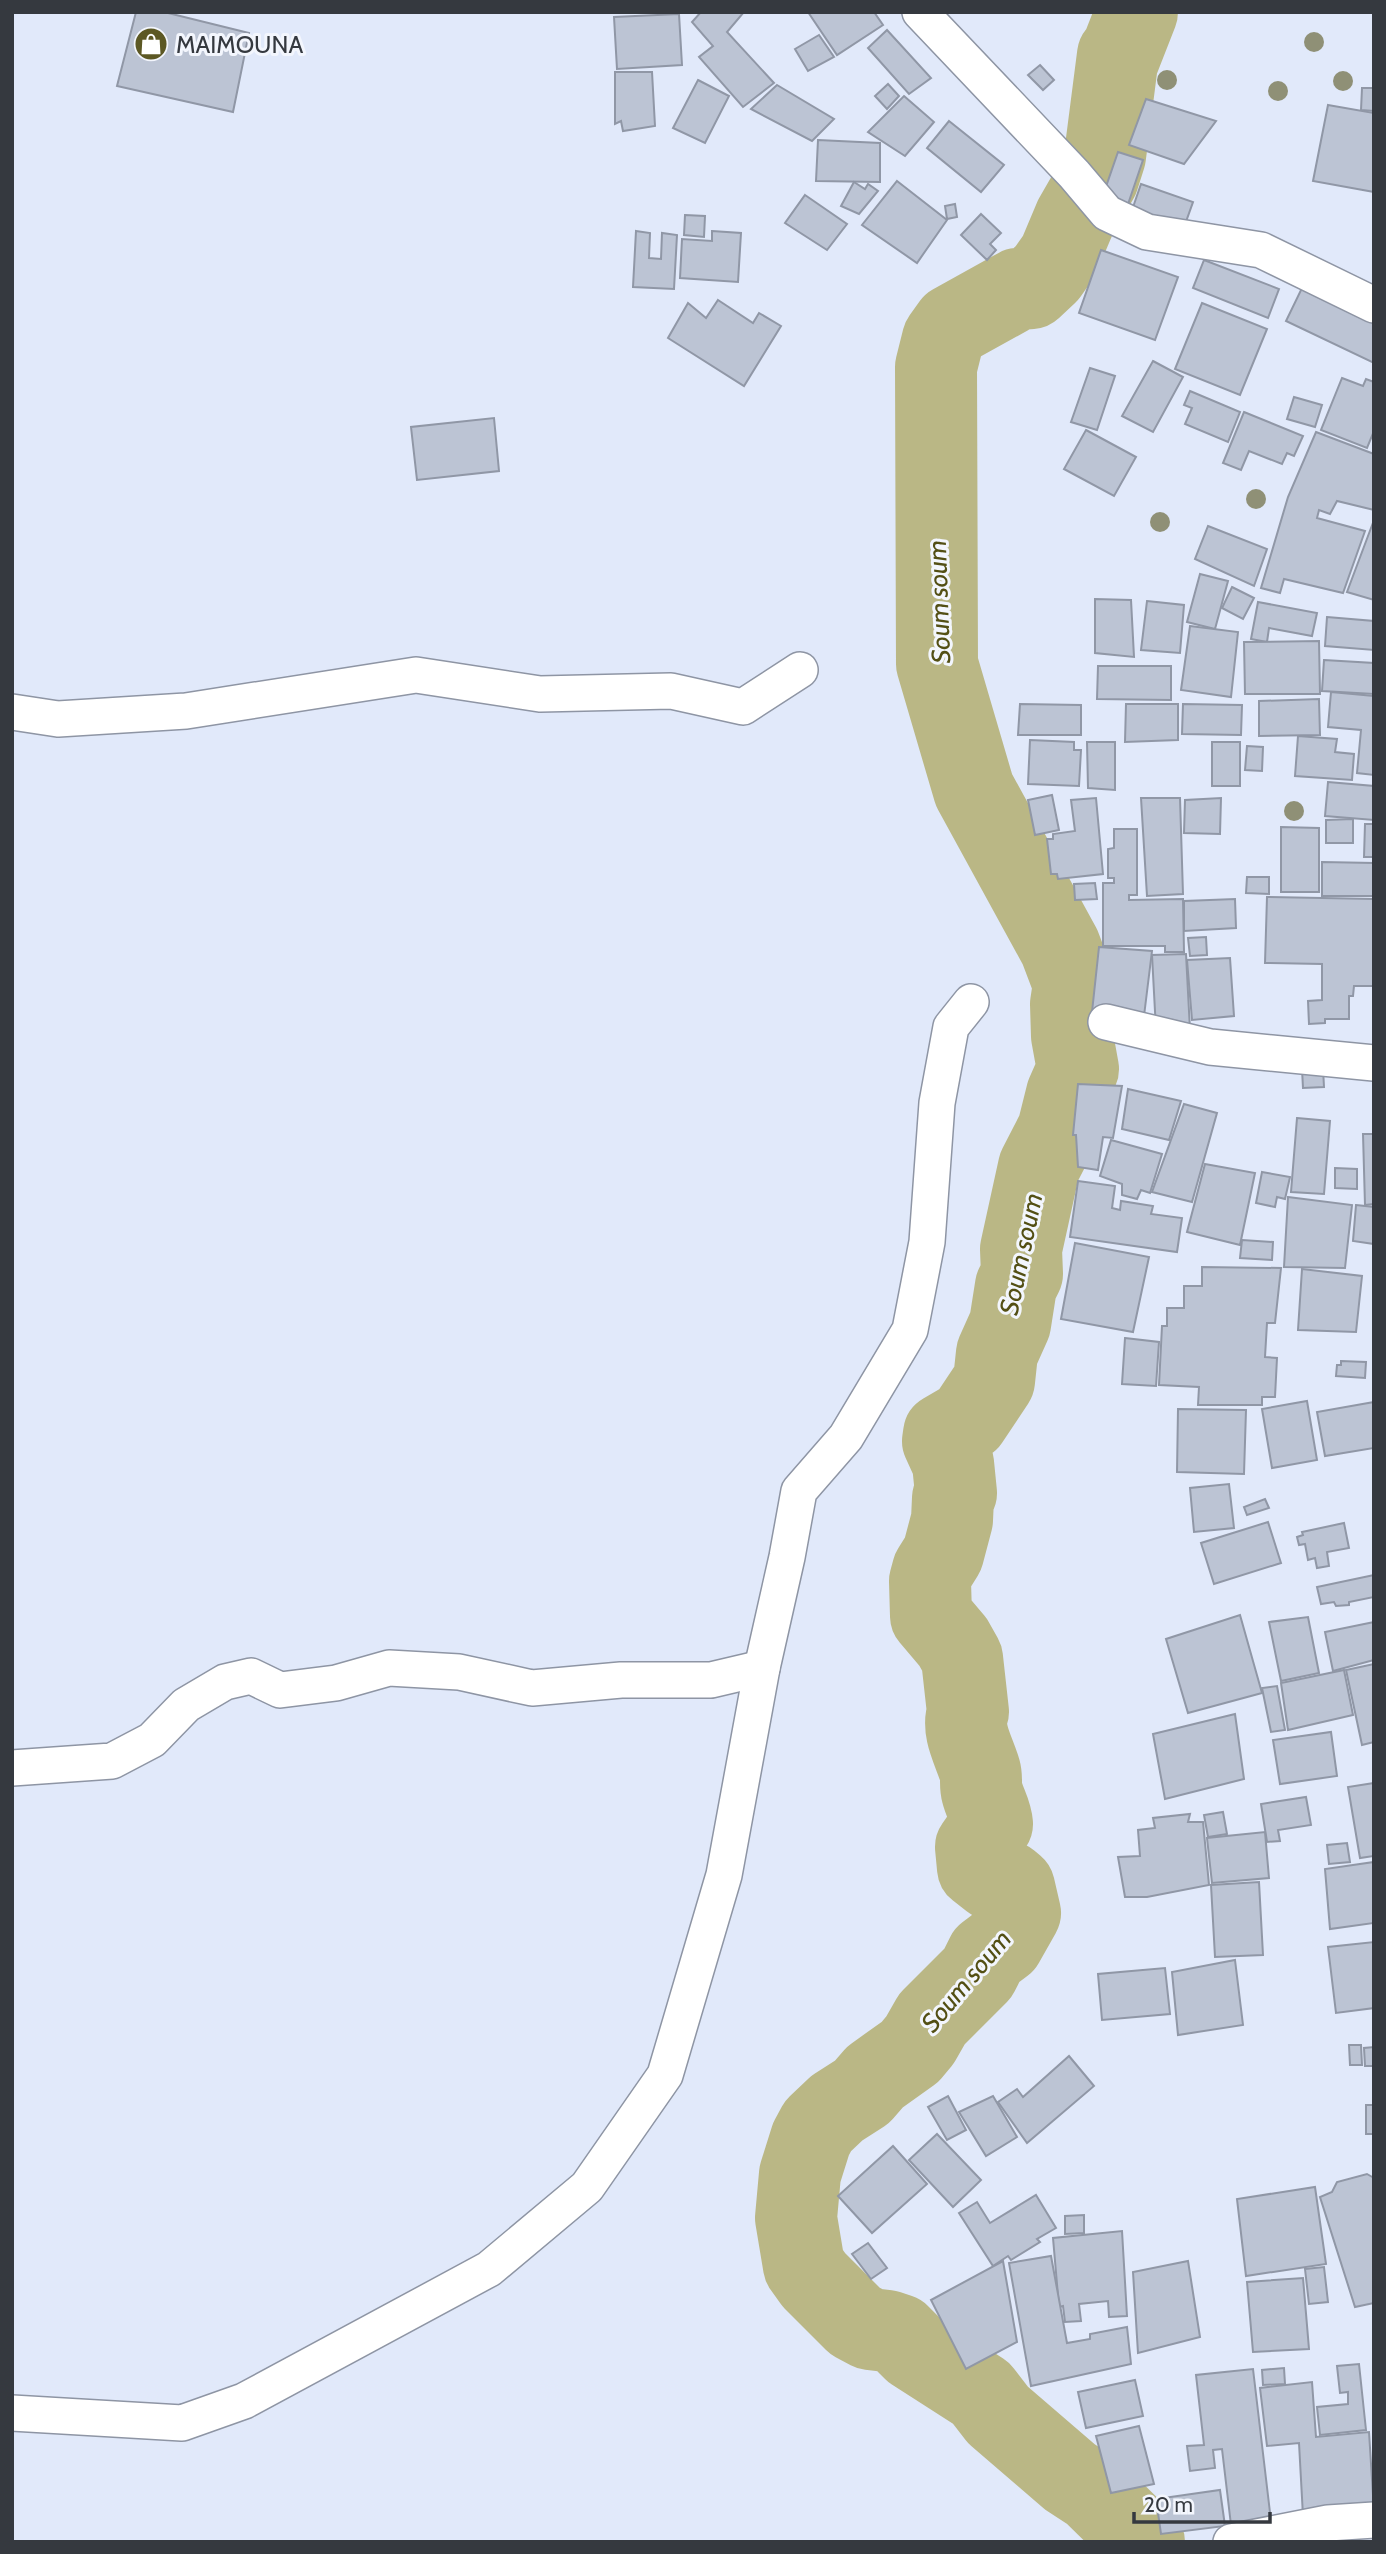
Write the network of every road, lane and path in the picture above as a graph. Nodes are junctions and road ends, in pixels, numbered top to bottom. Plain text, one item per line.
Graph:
1 (920, 12) edge
2 (1374, 305) edge
3 (800, 670) dead end
4 (12, 712) edge
5 (971, 1002) dead end
6 (1106, 1022) dead end
7 (1374, 1063) edge
8 (762, 1668) junction
9 (12, 1768) edge
10 (12, 2413) edge
11 (1374, 2520) edge
12 (1231, 2542) edge

1 - 2 street
3 - 4 street
5 - 8 street
6 - 7 street
8 - 9 street
8 - 10 street
11 - 12 street

